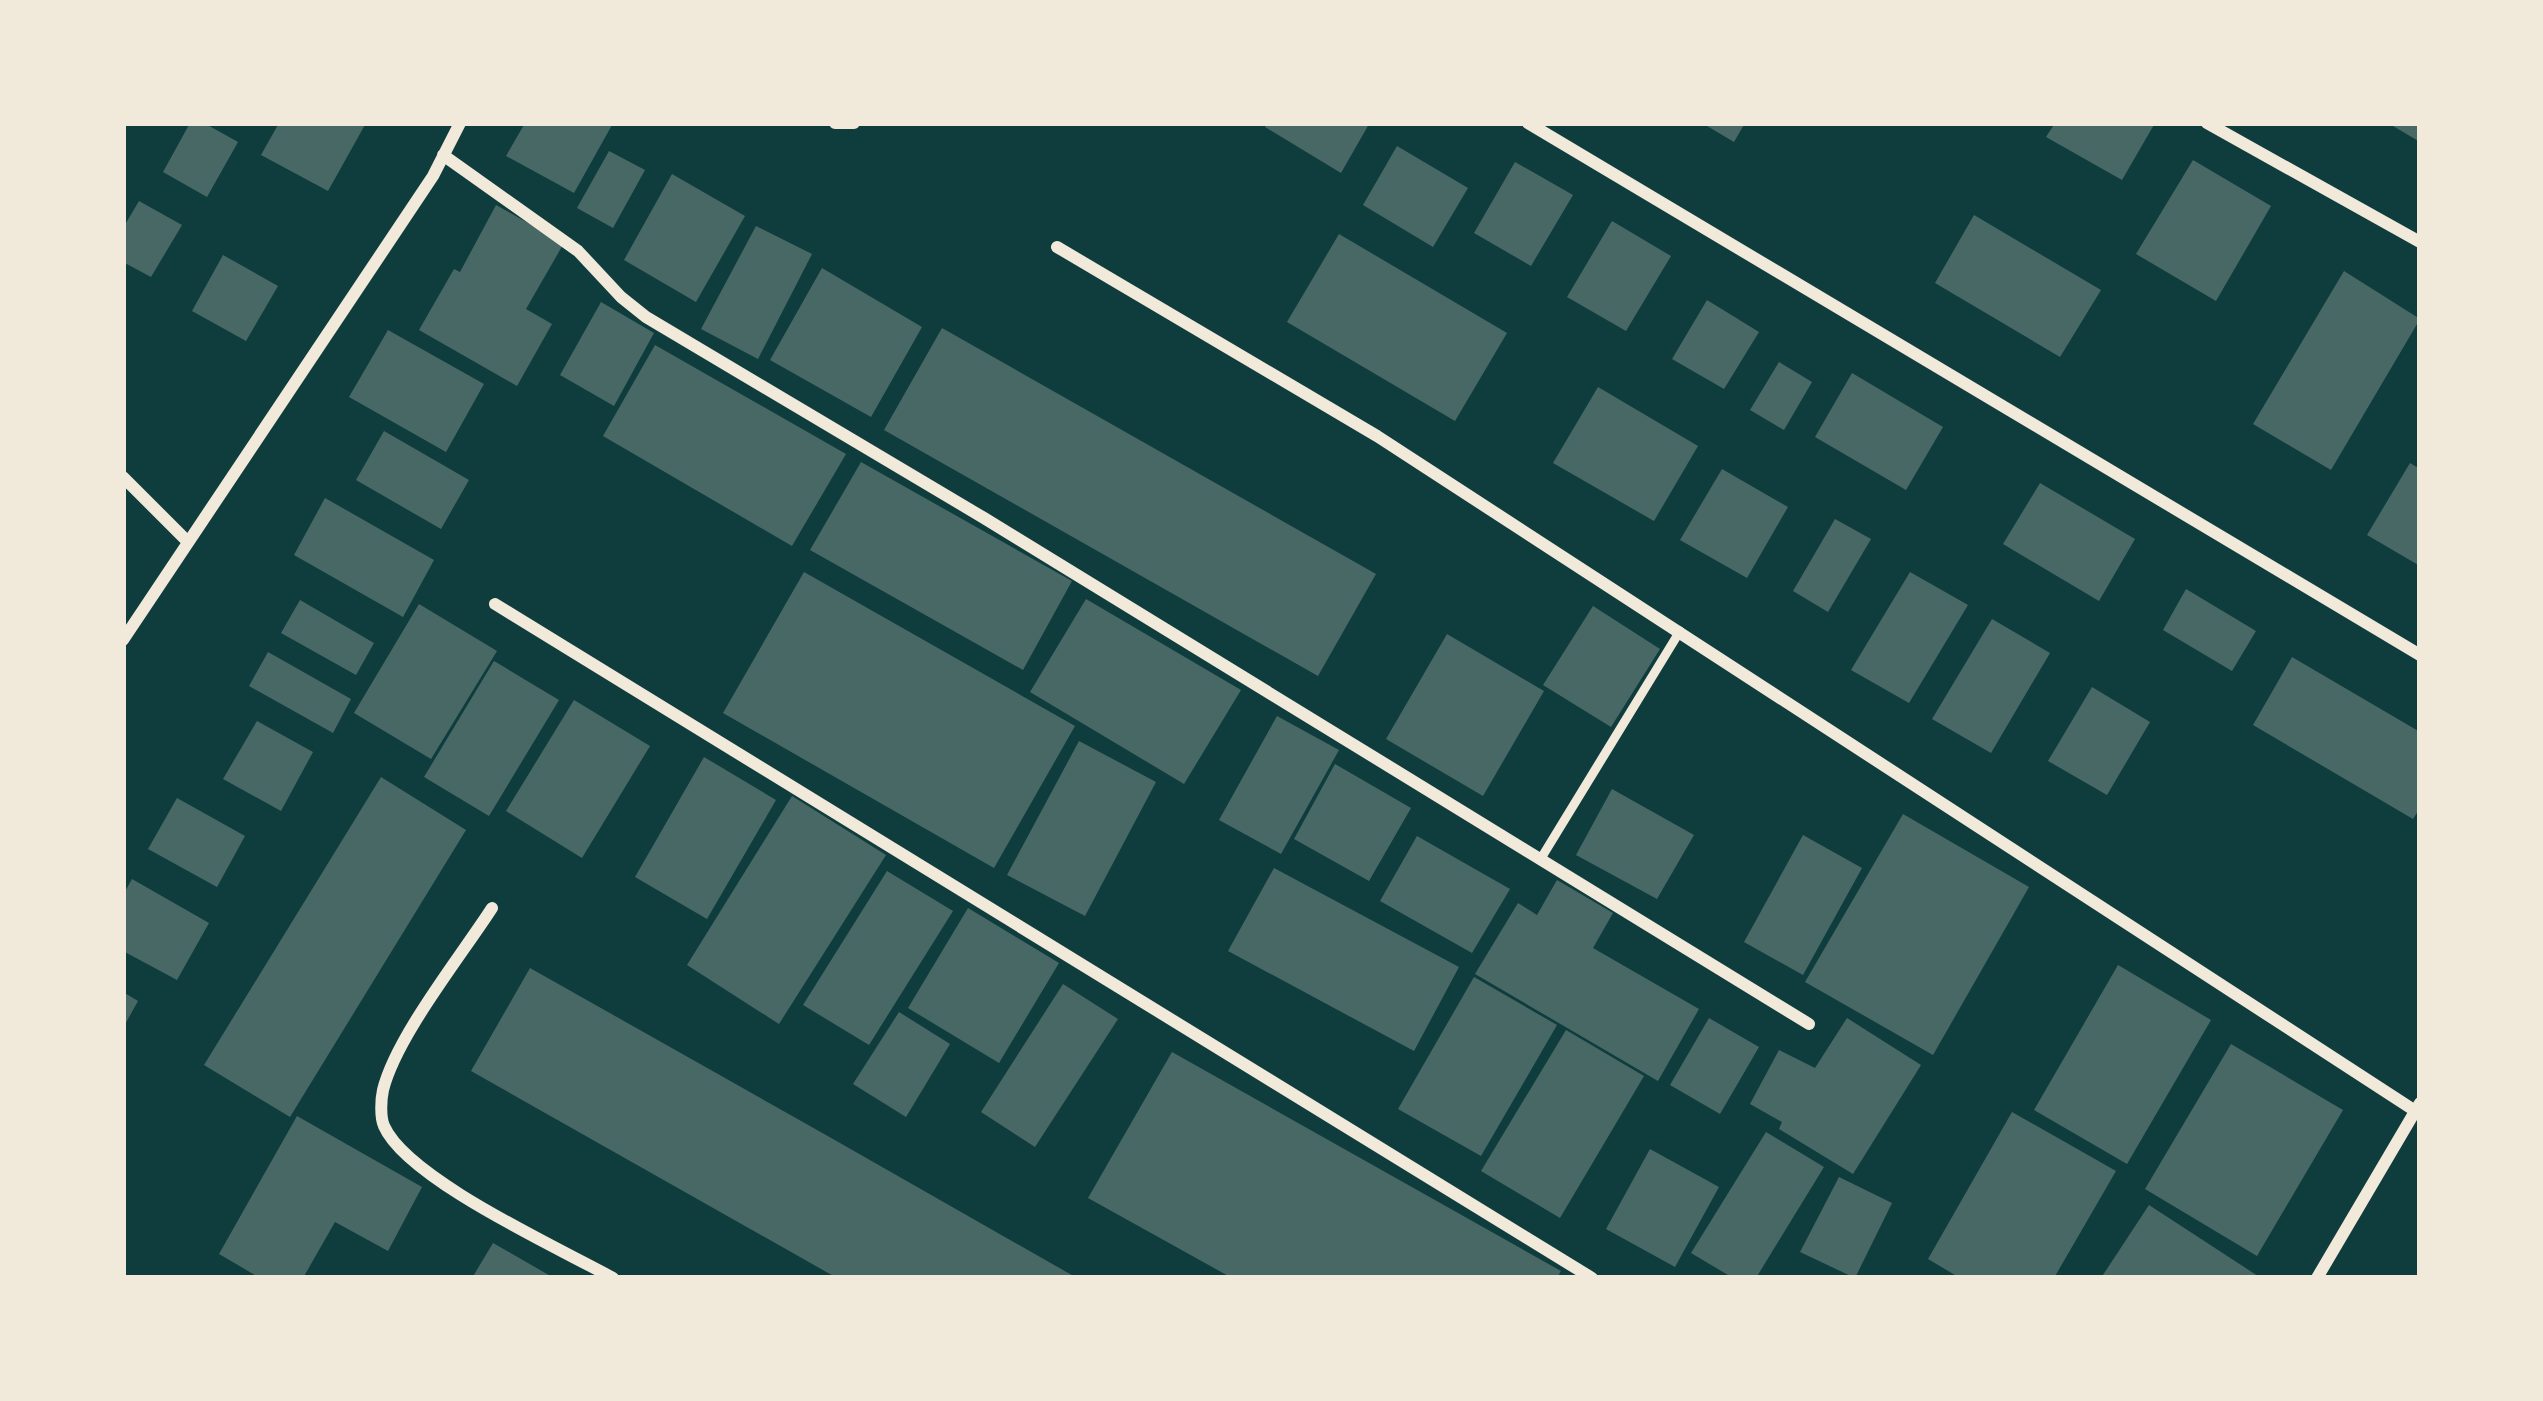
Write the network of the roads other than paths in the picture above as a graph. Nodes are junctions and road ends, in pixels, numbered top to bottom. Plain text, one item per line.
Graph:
1 (460, 123) edge
2 (835, 123) edge
3 (854, 123) edge
4 (1528, 123) edge
5 (2206, 123) edge
6 (443, 155) junction
7 (2420, 242) edge
8 (1057, 247) dead end
9 (123, 477) edge
10 (187, 540) junction
11 (495, 604) dead end
12 (1680, 631) junction
13 (123, 640) edge
14 (2420, 655) edge
15 (1540, 860) junction
16 (492, 908) dead end
17 (1809, 1024) dead end
18 (2418, 1109) edge
19 (613, 1278) edge
20 (1592, 1278) edge
21 (2317, 1278) edge

1 - 6 street
2 - 3 street
4 - 14 street
5 - 7 street
6 - 10 street
6 - 15 street
8 - 12 street
9 - 10 street
10 - 13 street
11 - 20 street
12 - 15 lane
12 - 18 street
15 - 17 street
16 - 19 street
18 - 21 street

